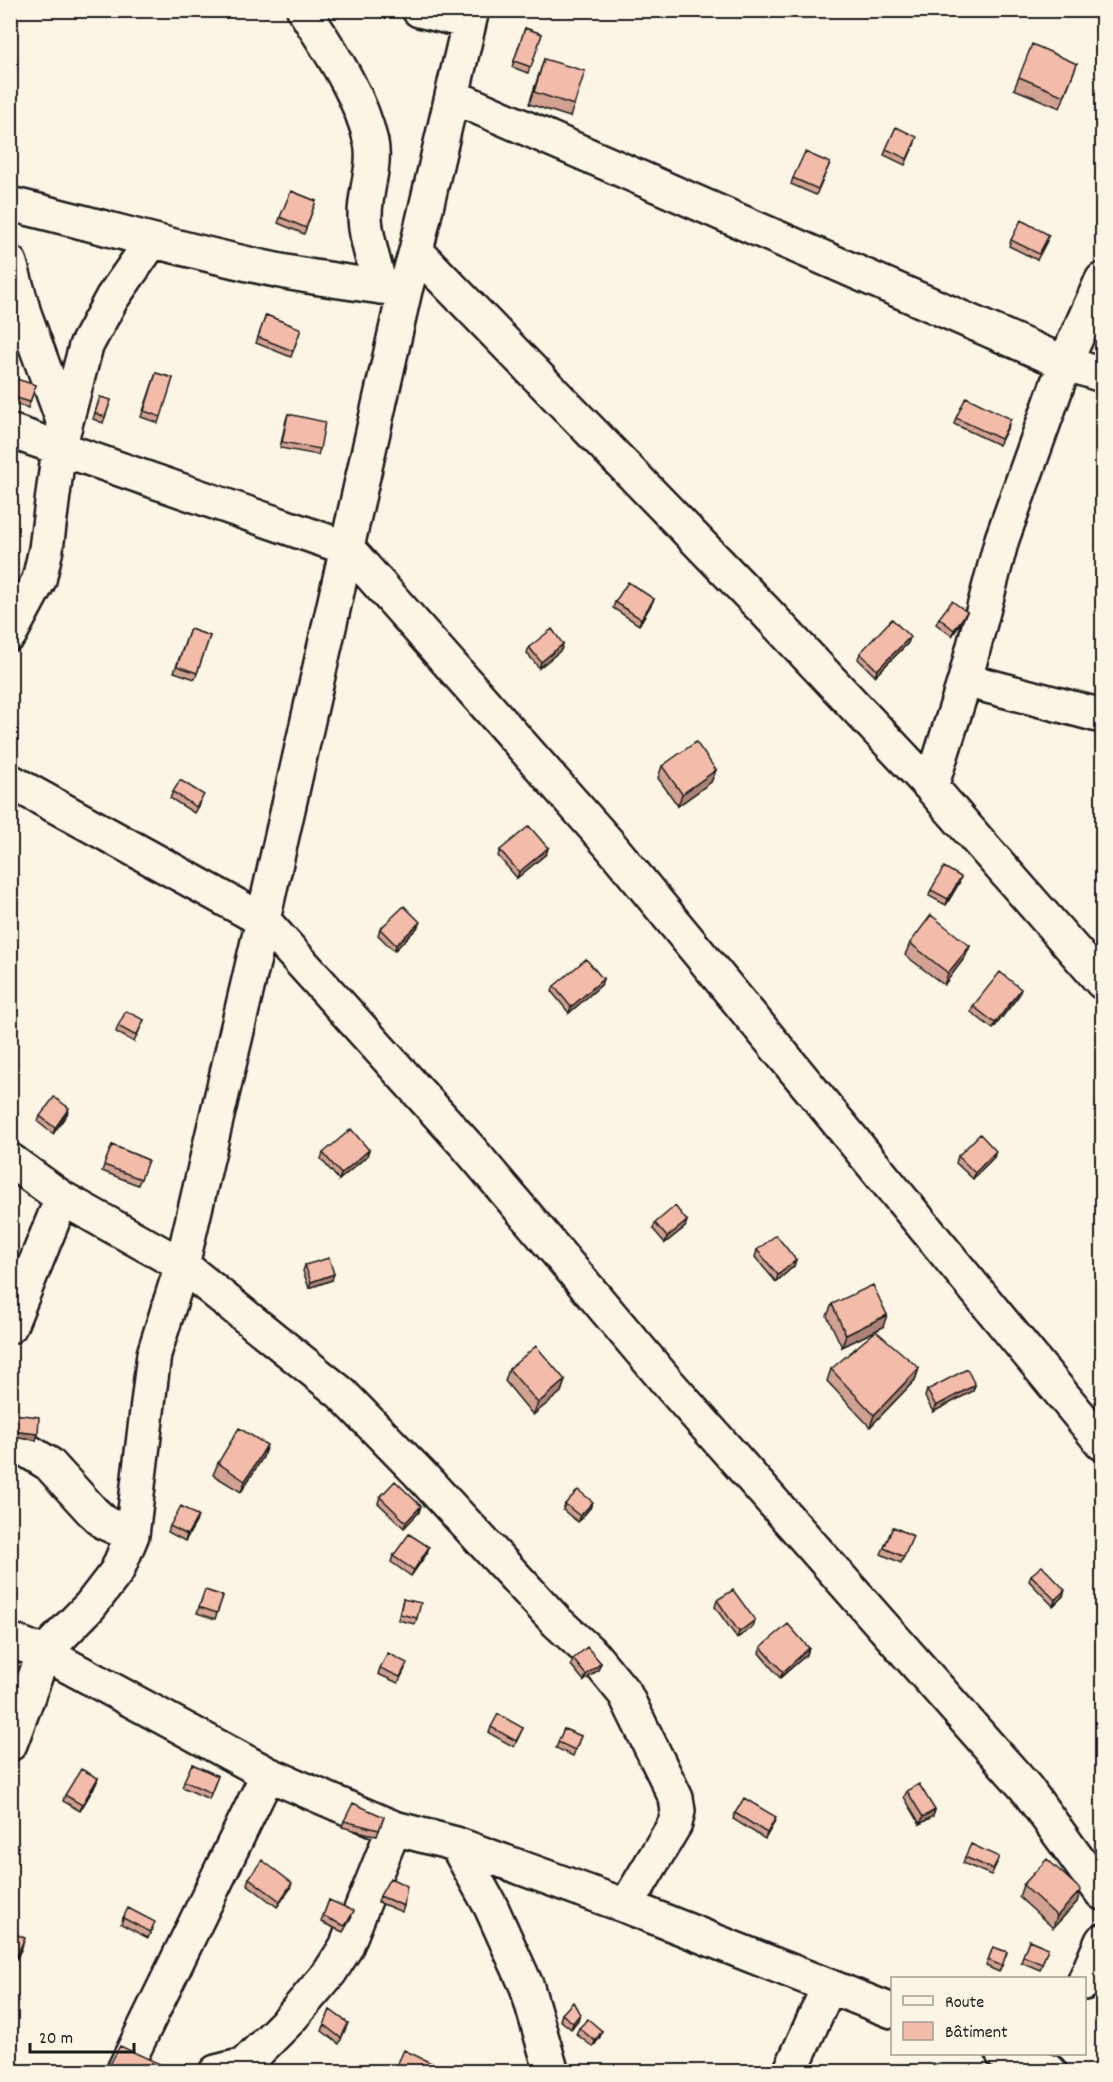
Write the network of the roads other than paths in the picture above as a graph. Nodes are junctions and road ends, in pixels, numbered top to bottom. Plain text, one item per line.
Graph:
1 (304, 10) edge
2 (419, 10) edge
3 (470, 16) edge
4 (452, 96) junction
5 (10, 204) edge
6 (153, 240) junction
7 (416, 251) junction
8 (10, 263) edge
9 (1102, 280) edge
10 (393, 289) junction
11 (1065, 363) junction
12 (1102, 375) edge
13 (10, 431) edge
14 (62, 437) junction
15 (347, 548) junction
16 (10, 634) edge
17 (965, 681) junction
18 (1102, 716) edge
19 (10, 781) edge
20 (931, 787) junction
21 (262, 920) junction
22 (1102, 982) edge
23 (10, 1160) edge
24 (62, 1198) junction
25 (182, 1265) junction
26 (10, 1326) edge
27 (10, 1440) edge
28 (1102, 1443) edge
29 (132, 1535) junction
30 (10, 1640) edge
31 (44, 1653) junction
32 (10, 1744) edge
33 (268, 1774) junction
34 (394, 1828) junction
35 (456, 1844) junction
36 (1102, 1893) edge
37 (626, 1906) junction
38 (829, 1986) junction
39 (891, 2011) edge
40 (1006, 2055) edge
41 (1056, 2055) edge
42 (125, 2071) edge
43 (1049, 2071) edge
44 (216, 2072) edge
45 (550, 2072) edge
46 (790, 2072) edge

1 - 10 street
2 - 3 street
3 - 4 street
4 - 7 street
4 - 11 street
5 - 6 street
6 - 10 street
6 - 14 street
7 - 10 street
7 - 20 street
8 - 14 street
9 - 11 street
10 - 15 street
11 - 12 street
11 - 17 street
13 - 14 street
14 - 15 street
14 - 16 street
15 - 21 street
15 - 28 street
17 - 18 street
17 - 20 street
19 - 21 street
20 - 22 street
21 - 25 street
21 - 36 street
23 - 24 street
24 - 25 street
24 - 26 street
25 - 29 street
25 - 37 street
27 - 29 street
29 - 31 street
30 - 31 street
31 - 32 street
31 - 33 street
33 - 34 street
33 - 42 street
34 - 35 street
34 - 44 street
35 - 37 street
35 - 45 street
37 - 38 street
38 - 39 street
38 - 46 street
40 - 43 street
41 - 43 street

